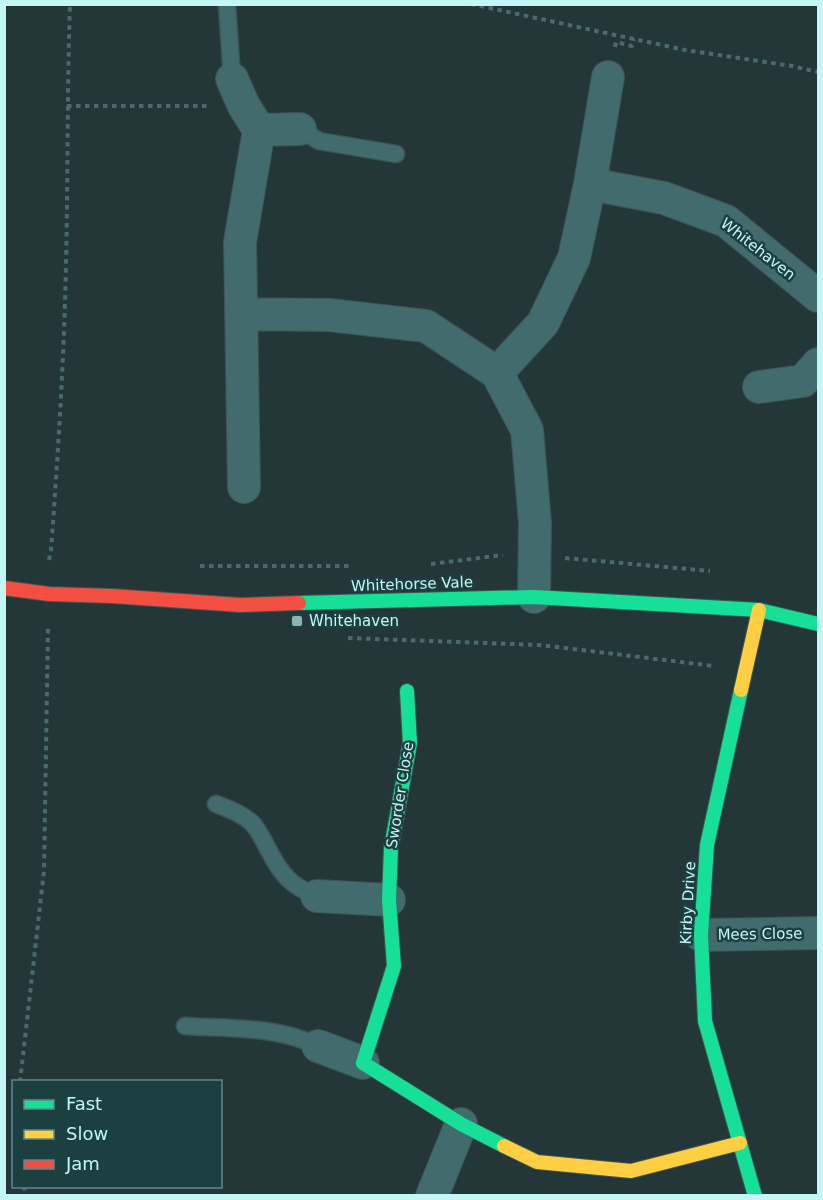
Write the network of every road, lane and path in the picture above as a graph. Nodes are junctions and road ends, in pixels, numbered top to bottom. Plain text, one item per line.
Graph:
1 (70, 4) edge
2 (227, 4) edge
3 (471, 4) edge
4 (819, 72) edge
5 (608, 76) dead end
6 (245, 105) junction
7 (67, 106) junction
8 (300, 129) joint
9 (396, 154) dead end
10 (590, 184) junction
11 (818, 295) edge
12 (242, 314) junction
13 (819, 364) edge
14 (497, 374) junction
15 (759, 387) dead end
16 (244, 487) dead end
17 (4, 588) edge
18 (48, 594) junction
19 (534, 597) junction
20 (759, 610) junction
21 (819, 624) edge
22 (338, 638) dead end
23 (745, 670) junction
24 (407, 691) dead end
25 (216, 804) dead end
26 (317, 896) joint
27 (389, 900) junction
28 (819, 933) edge
29 (701, 935) junction
30 (185, 1026) dead end
31 (318, 1046) joint
32 (363, 1063) junction
33 (20, 1080) edge
34 (461, 1124) junction
35 (740, 1143) junction
36 (432, 1196) edge
37 (755, 1196) edge

1 - 7 path
2 - 6 lane
3 - 4 path
5 - 10 street
6 - 7 path
6 - 8 street
6 - 12 street
7 - 18 path
8 - 9 lane
10 - 11 street, Whitehaven
10 - 14 street
12 - 14 street
12 - 16 street
13 - 15 street
14 - 19 street
17 - 18 street, Whitehorse Vale
18 - 19 street, Whitehorse Vale
18 - 33 path
19 - 20 street, Whitehorse Vale
20 - 21 street, Whitehorse Vale
20 - 23 street, Kirby Drive
22 - 23 path
23 - 29 street, Kirby Drive
24 - 27 street, Sworder Close
25 - 26 lane
26 - 27 street
27 - 32 street, Sworder Close
28 - 29 street, Mees Close
29 - 35 street, Kirby Drive
30 - 31 lane
31 - 32 street
32 - 34 street
34 - 35 street
34 - 36 street
35 - 37 street, Kirby Drive

